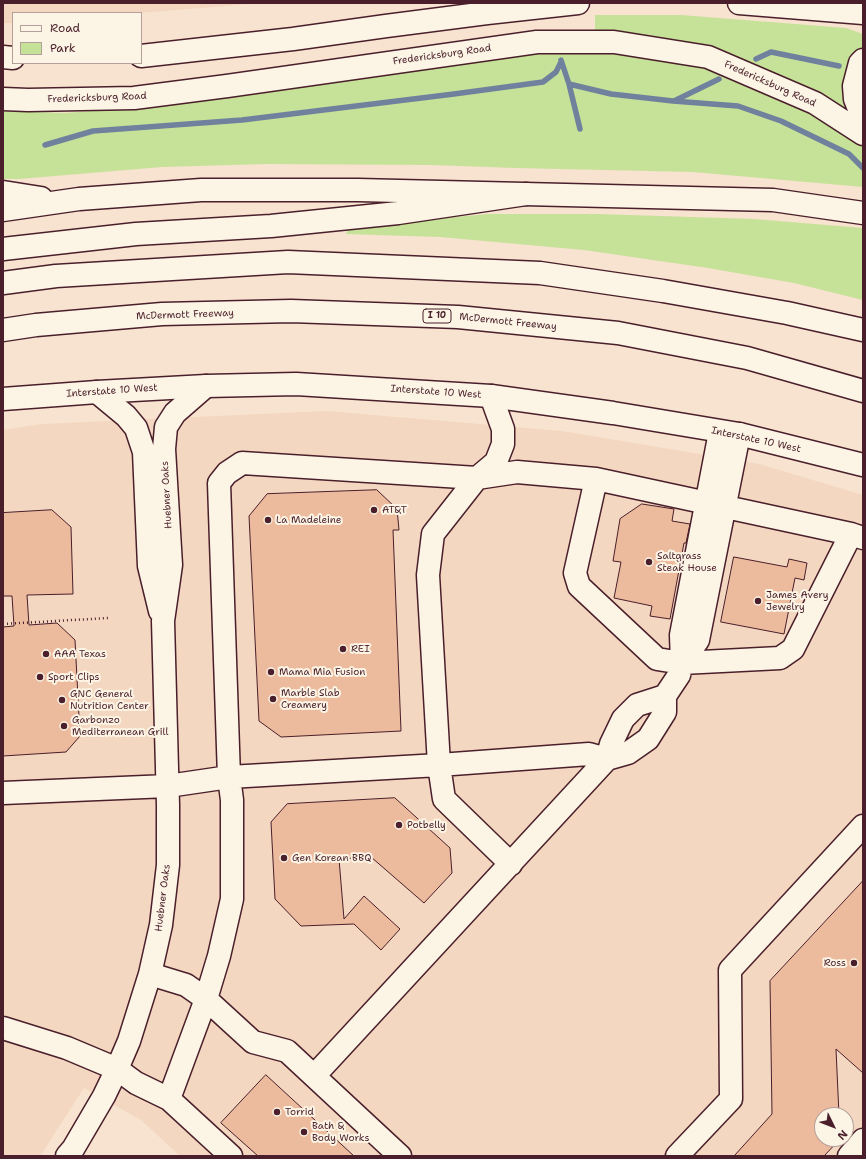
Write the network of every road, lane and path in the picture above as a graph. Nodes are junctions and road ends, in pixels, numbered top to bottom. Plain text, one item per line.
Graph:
1 (578, 3) edge
2 (739, 3) edge
3 (863, 13) edge
4 (142, 56) edge
5 (863, 60) edge
6 (3, 99) edge
7 (863, 119) edge
8 (863, 134) edge
9 (3, 192) edge
10 (526, 194) junction
11 (60, 202) junction
12 (3, 210) edge
13 (863, 213) edge
14 (3, 248) edge
15 (3, 284) edge
16 (3, 330) edge
17 (863, 330) edge
18 (206, 386) junction
19 (863, 391) edge
20 (97, 392) junction
21 (491, 396) junction
22 (3, 399) edge
23 (729, 433) junction
24 (863, 465) edge
25 (477, 478) junction
26 (596, 479) junction
27 (715, 504) junction
28 (857, 536) edge
29 (108, 618) dead end
30 (163, 621) junction
31 (3, 624) edge
32 (682, 663) junction
33 (665, 696) junction
34 (606, 759) junction
35 (438, 765) junction
36 (229, 777) junction
37 (168, 786) junction
38 (3, 793) edge
39 (863, 826) edge
40 (511, 864) junction
41 (150, 974) junction
42 (206, 999) junction
43 (3, 1028) edge
44 (117, 1069) junction
45 (314, 1076) junction
46 (169, 1099) junction
47 (863, 1140) edge
48 (76, 1154) edge
49 (231, 1156) edge
50 (400, 1156) edge
51 (677, 1156) edge
52 (849, 1156) edge

1 - 4 main road
2 - 3 main road
5 - 7 main road
6 - 8 main road, Fredericksburg Road
9 - 11 main road
10 - 11 main road
10 - 13 main road
10 - 14 main road
11 - 12 main road
15 - 17 main road
16 - 19 main road, McDermott Freeway / I 10
18 - 20 main road, Interstate 10 West
18 - 21 main road, Interstate 10 West
18 - 30 main road, Huebner Oaks
20 - 22 main road, Interstate 10 West
20 - 30 main road, Huebner Oaks
21 - 23 main road, Interstate 10 West
21 - 25 main road
23 - 24 main road, Interstate 10 West
23 - 27 main road
25 - 26 main road
25 - 35 main road
25 - 36 main road
26 - 27 main road
26 - 32 main road
27 - 28 main road
27 - 32 main road
28 - 32 main road
29 - 31 path
30 - 37 main road, Huebner Oaks
32 - 33 main road
33 - 34 main road
33 - 34 main road
34 - 35 main road
34 - 40 main road
35 - 36 main road
35 - 40 main road
36 - 37 main road
36 - 42 main road
37 - 38 main road
37 - 41 main road, Huebner Oaks
39 - 51 main road
40 - 45 main road
41 - 42 main road
41 - 44 main road, Huebner Oaks
42 - 45 main road
42 - 46 main road
43 - 44 main road
44 - 46 main road
44 - 48 main road, Huebner Oaks
45 - 50 main road
46 - 49 main road
47 - 52 main road

